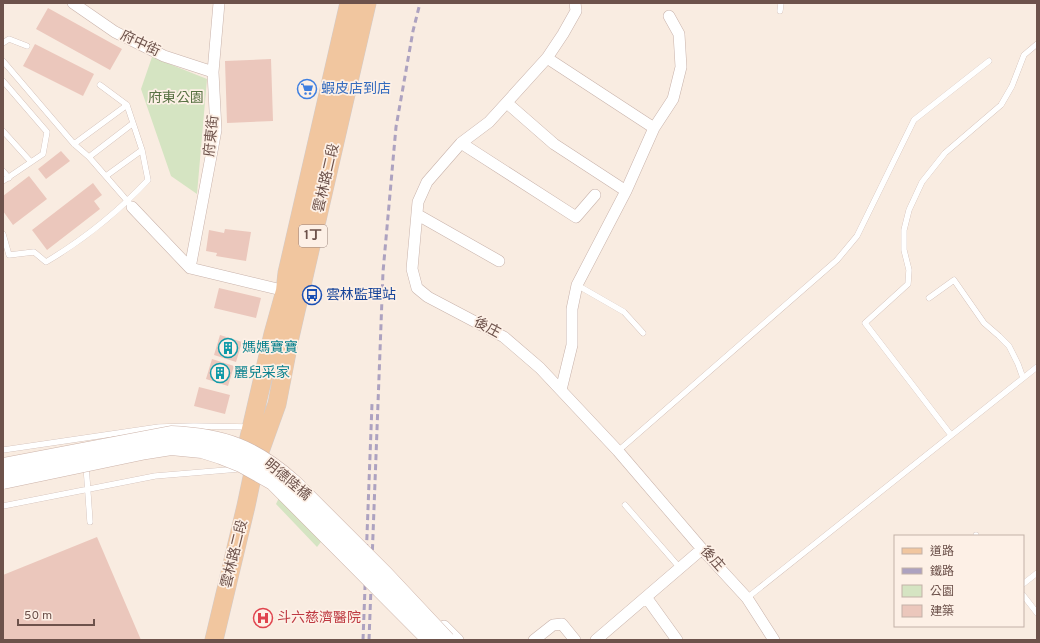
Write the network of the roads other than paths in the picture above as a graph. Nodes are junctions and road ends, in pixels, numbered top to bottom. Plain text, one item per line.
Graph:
1 (73, 3) edge
2 (219, 3) edge
3 (350, 3) edge
4 (367, 3) edge
5 (575, 3) edge
6 (781, 3) edge
7 (780, 11) dead end
8 (669, 16) dead end
9 (3, 43) edge
10 (1037, 44) edge
11 (27, 46) dead end
12 (547, 58) junction
13 (3, 62) edge
14 (989, 62) dead end
15 (213, 72) junction
16 (3, 81) edge
17 (100, 85) dead end
18 (507, 103) junction
19 (127, 105) junction
20 (132, 124) junction
21 (654, 128) junction
22 (3, 131) edge
23 (461, 143) junction
24 (74, 144) junction
25 (142, 150) junction
26 (89, 157) junction
27 (31, 162) junction
28 (3, 173) edge
29 (106, 176) junction
30 (9, 178) junction
31 (3, 181) edge
32 (626, 191) junction
33 (595, 195) dead end
34 (130, 204) junction
35 (418, 215) junction
36 (3, 234) edge
37 (499, 261) dead end
38 (190, 268) junction
39 (577, 285) junction
40 (292, 293) junction
41 (929, 298) dead end
42 (643, 333) dead end
43 (1037, 367) edge
44 (1024, 378) junction
45 (561, 390) junction
46 (252, 427) junction
47 (951, 435) junction
48 (85, 438) junction
49 (3, 450) edge
50 (618, 451) junction
51 (3, 466) edge
52 (254, 468) junction
53 (3, 482) edge
54 (87, 490) junction
55 (625, 505) dead end
56 (3, 506) edge
57 (90, 522) dead end
58 (702, 549) junction
59 (680, 568) junction
60 (1037, 572) edge
61 (1024, 583) edge
62 (1024, 596) edge
63 (646, 597) junction
64 (747, 598) junction
65 (1037, 613) edge
66 (214, 640) edge
67 (423, 640) edge
68 (430, 640) edge
69 (447, 640) edge
70 (458, 640) edge
71 (534, 640) edge
72 (575, 640) edge
73 (596, 640) edge
74 (677, 640) edge
75 (774, 640) edge

1 - 15 street, 府中街
2 - 15 street, 府東街
3 - 40 main road, 雲林路二段 / 1丁
4 - 40 main road, 雲林路二段 / 1丁
5 - 12 street, 後庄
6 - 7 lane
8 - 21 street
9 - 11 lane
10 - 47 lane
12 - 18 street, 後庄
12 - 21 street
13 - 24 lane
14 - 50 lane
15 - 38 street, 府東街
16 - 27 lane
17 - 19 lane
18 - 23 street, 後庄
18 - 32 street
19 - 20 lane
19 - 24 lane
20 - 25 lane
20 - 26 lane
21 - 32 street
22 - 27 lane
23 - 33 street
23 - 35 street, 後庄
24 - 26 lane
25 - 29 lane
25 - 34 lane
26 - 29 lane
27 - 30 lane
28 - 30 lane
29 - 34 lane
30 - 31 lane
32 - 39 street
34 - 36 lane
34 - 38 street
35 - 37 street
35 - 45 street, 後庄
38 - 40 street
39 - 42 lane
39 - 45 street
40 - 46 main road, 雲林路二段 / 1丁
40 - 52 main road, 雲林路二段 / 1丁
41 - 44 lane
43 - 44 lane
44 - 47 lane
45 - 50 street, 後庄
46 - 48 lane
46 - 52 main road, 雲林路二段 / 1丁
47 - 64 lane
48 - 49 lane
48 - 54 lane
50 - 58 street, 後庄
51 - 69 main road, 明德陸橋, bridge
52 - 54 lane
52 - 66 main road, 雲林路二段 / 1丁
53 - 68 main road, 明德陸橋, bridge
54 - 56 lane
54 - 57 lane
55 - 59 lane
58 - 59 street
58 - 64 street, 後庄
59 - 63 street
60 - 61 lane
62 - 65 lane
63 - 73 street
63 - 74 street
64 - 75 street, 後庄
67 - 70 street
71 - 72 street

